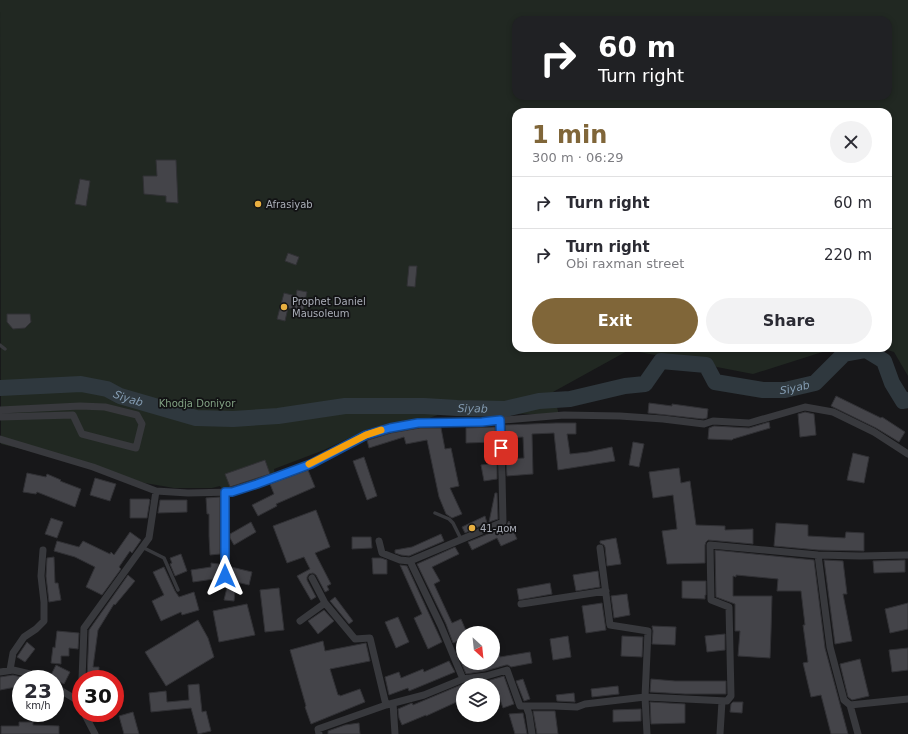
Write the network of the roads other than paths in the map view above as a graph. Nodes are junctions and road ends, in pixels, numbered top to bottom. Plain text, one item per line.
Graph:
1 (0, 345) edge
2 (5, 349) dead end
3 (0, 410) edge
4 (0, 417) edge
5 (500, 420) junction
6 (0, 439) edge
7 (908, 454) edge
8 (156, 491) junction
9 (225, 492) junction
10 (435, 513) dead end
11 (461, 539) junction
12 (379, 541) dead end
13 (142, 548) junction
14 (600, 548) dead end
15 (43, 550) dead end
16 (818, 555) junction
17 (908, 555) edge
18 (410, 561) junction
19 (225, 576) dead end
20 (312, 578) dead end
21 (178, 590) dead end
22 (606, 591) junction
23 (326, 603) junction
24 (521, 604) dead end
25 (300, 621) dead end
26 (10, 670) joint
27 (82, 670) edge
28 (0, 672) edge
29 (463, 678) edge
30 (471, 678) edge
31 (456, 682) edge
32 (645, 698) junction
33 (908, 699) edge
34 (722, 701) junction
35 (389, 704) junction
36 (850, 705) junction
37 (526, 706) junction
38 (89, 722) edge
39 (95, 734) edge
40 (319, 734) edge
41 (395, 734) edge
42 (532, 734) edge
43 (647, 734) edge
44 (720, 734) edge
45 (858, 734) edge

1 - 2 lane
3 - 4 street
5 - 7 street
5 - 9 street
5 - 11 street
6 - 8 street
8 - 9 street
8 - 13 street
9 - 19 street
10 - 11 lane
11 - 18 street
12 - 18 street
13 - 21 lane
13 - 27 street
14 - 22 street
15 - 26 street
16 - 17 street
16 - 34 street
16 - 36 street
18 - 29 street
20 - 23 street
22 - 24 street
22 - 32 street
23 - 25 street
23 - 35 street
26 - 28 street
30 - 37 street
31 - 35 street
32 - 34 street
32 - 37 street
32 - 43 street
33 - 36 street
34 - 44 street
35 - 40 street
35 - 41 street
36 - 45 street
37 - 42 street
38 - 39 street

